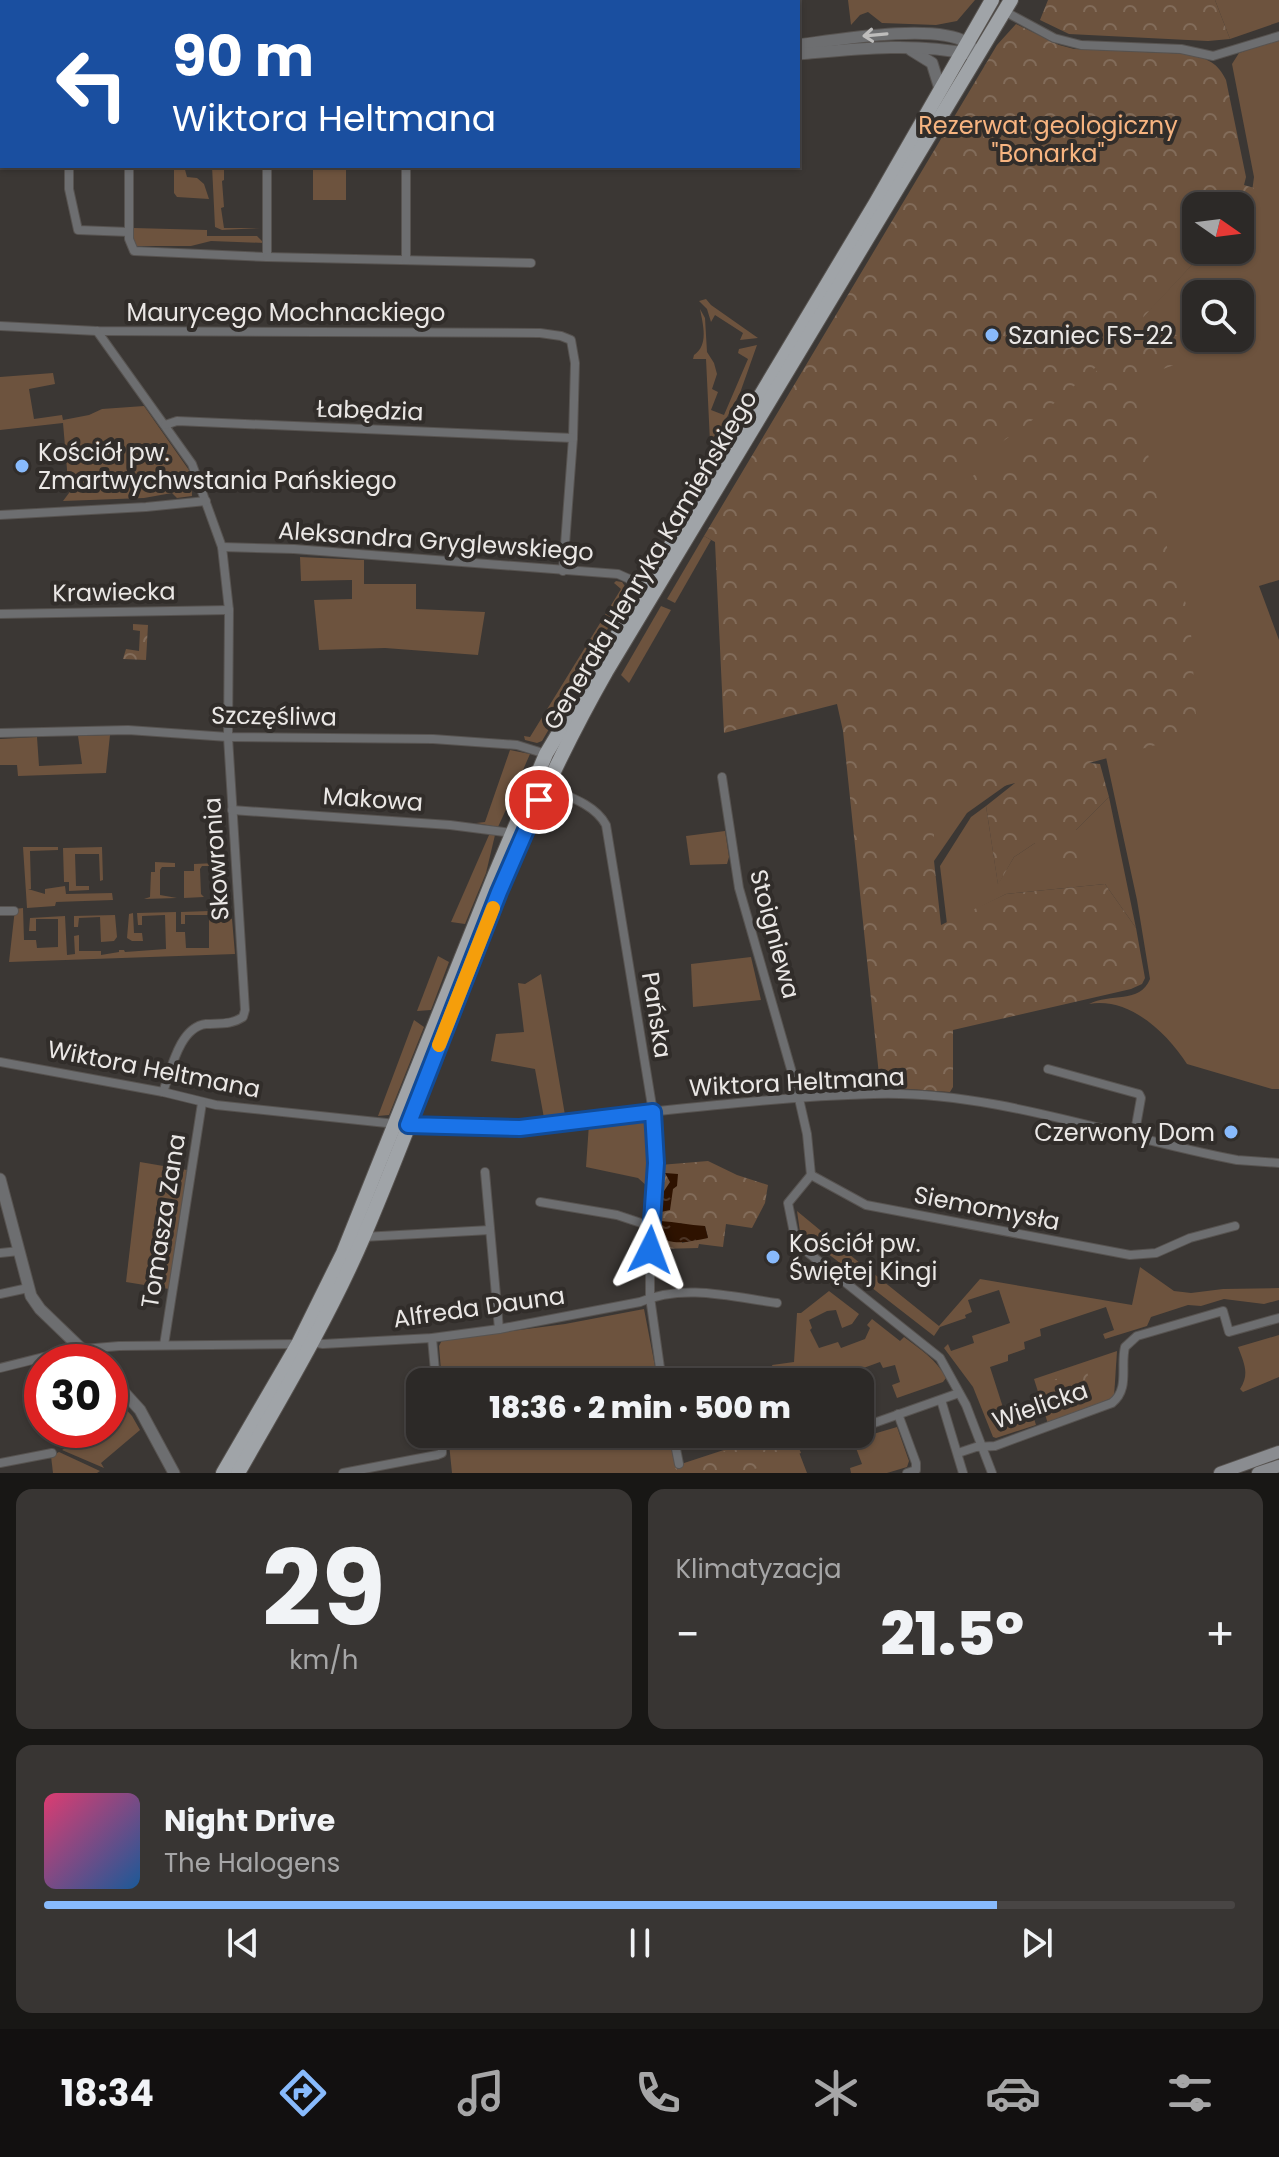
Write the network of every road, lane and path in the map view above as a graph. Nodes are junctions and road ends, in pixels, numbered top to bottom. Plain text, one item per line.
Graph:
1 (992, 0) edge
2 (1008, 6) edge
3 (1279, 36) edge
4 (800, 45) edge
5 (965, 47) junction
6 (906, 49) junction
7 (800, 54) edge
8 (978, 56) junction
9 (940, 89) junction
10 (69, 168) edge
11 (129, 168) edge
12 (267, 168) edge
13 (406, 168) edge
14 (129, 232) junction
15 (267, 257) junction
16 (406, 260) junction
17 (531, 263) dead end
18 (0, 326) edge
19 (97, 331) junction
20 (165, 425) junction
21 (573, 438) junction
22 (206, 501) junction
23 (0, 515) edge
24 (222, 547) junction
25 (563, 571) junction
26 (645, 586) junction
27 (229, 610) junction
28 (0, 614) edge
29 (0, 733) edge
30 (228, 737) junction
31 (546, 754) junction
32 (722, 777) dead end
33 (545, 786) junction
34 (232, 810) junction
35 (512, 833) junction
36 (0, 911) edge
37 (14, 911) dead end
38 (0, 1062) edge
39 (1048, 1069) dead end
40 (163, 1092) junction
41 (799, 1099) junction
42 (202, 1103) junction
43 (653, 1112) junction
44 (402, 1125) junction
45 (1134, 1137) junction
46 (1279, 1163) edge
47 (485, 1172) dead end
48 (811, 1175) junction
49 (1, 1186) edge
50 (540, 1202) dead end
51 (650, 1226) junction
52 (1235, 1226) dead end
53 (490, 1230) junction
54 (363, 1237) junction
55 (19, 1251) junction
56 (0, 1253) edge
57 (28, 1288) junction
58 (0, 1294) edge
59 (650, 1297) junction
60 (777, 1303) dead end
61 (1279, 1318) edge
62 (499, 1329) junction
63 (432, 1338) junction
64 (304, 1343) junction
65 (76, 1344) edge
66 (164, 1345) junction
67 (128, 1347) edge
68 (24, 1362) edge
69 (0, 1368) edge
70 (435, 1368) edge
71 (660, 1368) edge
72 (959, 1393) junction
73 (128, 1397) edge
74 (941, 1400) junction
75 (898, 1414) junction
76 (874, 1423) edge
77 (982, 1446) junction
78 (442, 1448) edge
79 (676, 1448) edge
80 (1279, 1452) edge
81 (52, 1453) dead end
82 (958, 1453) junction
83 (0, 1463) edge
84 (679, 1464) dead end
85 (1279, 1466) edge
86 (174, 1473) edge
87 (223, 1473) edge
88 (238, 1473) edge
89 (343, 1473) edge
90 (907, 1473) edge
91 (963, 1473) edge
92 (992, 1473) edge
93 (1220, 1473) edge
94 (1258, 1473) edge

1 - 5 main road, Generała Henryka Kamieńskiego
2 - 3 street
2 - 8 main road, Generała Henryka Kamieńskiego
5 -> 4 street
5 - 6 street
5 - 8 street
5 - 9 main road, Generała Henryka Kamieńskiego
6 - 7 street
6 - 9 street
8 - 33 main road, Generała Henryka Kamieńskiego
9 - 26 main road, Generała Henryka Kamieńskiego
10 - 14 street
11 - 14 street
12 - 15 street
13 - 16 street
14 - 15 street
15 - 16 street
16 - 17 street
18 - 19 street, Maurycego Mochnackiego
19 - 20 street, Skowronia
19 - 21 street, Maurycego Mochnackiego
20 - 21 street, Łabędzia
20 - 22 street, Skowronia
21 - 25 street
22 - 23 street
22 - 24 street, Skowronia
24 - 25 street, Aleksandra Gryglewskiego
24 - 27 street, Skowronia
25 - 26 street, Aleksandra Gryglewskiego
26 - 31 main road, Generała Henryka Kamieńskiego
27 - 28 street, Krawiecka
27 - 30 street, Skowronia
29 - 30 street, Szczęśliwa
30 - 31 street, Szczęśliwa
30 - 34 street, Skowronia
31 - 35 main road, Generała Henryka Kamieńskiego
32 - 41 street, Stoigniewa
33 - 43 street, Pańska
33 - 44 main road, Generała Henryka Kamieńskiego
34 - 35 street, Makowa
34 - 40 street, Skowronia
35 - 44 main road, Generała Henryka Kamieńskiego
36 - 37 street
38 - 40 street, Wiktora Heltmana
39 - 45 street
40 - 42 street, Wiktora Heltmana
41 - 43 street, Wiktora Heltmana
41 - 45 street, Wiktora Heltmana
41 - 48 street
42 - 44 street, Wiktora Heltmana
42 - 66 street, Tomasza Zana
43 - 44 street, Wiktora Heltmana
43 - 51 street, Pańska
44 - 54 main road, Generała Henryka Kamieńskiego
44 - 64 main road, Generała Henryka Kamieńskiego
45 - 46 street, Wiktora Heltmana
47 - 53 street
48 - 52 street, Siemomysła
48 - 72 street, Wielicka
49 - 55 street
50 - 51 street
51 - 59 street, Pańska
53 - 54 street
53 - 62 street
54 - 64 main road, Generała Henryka Kamieńskiego
55 - 56 street
55 - 57 street
57 - 58 street
57 - 65 street
59 - 60 street, Alfreda Dauna
59 - 62 street, Alfreda Dauna
59 - 71 street, Pańska
61 - 77 street, Wielicka
62 - 63 street, Alfreda Dauna
63 - 64 street, Alfreda Dauna
63 - 70 street
64 - 66 street, Alfreda Dauna
64 - 87 main road, Generała Henryka Kamieńskiego
64 - 88 main road, Generała Henryka Kamieńskiego
66 - 67 street, Alfreda Dauna
68 - 69 street, Alfreda Dauna
72 - 74 street
72 - 77 street, Wielicka
73 - 86 street
74 - 75 street
74 - 82 street
75 - 76 street
75 - 90 street
77 - 82 street, Wielicka
77 - 92 street, Wielicka
78 - 89 street
79 - 84 street
80 - 93 main road
81 - 83 street
82 - 91 street
85 - 94 main road

